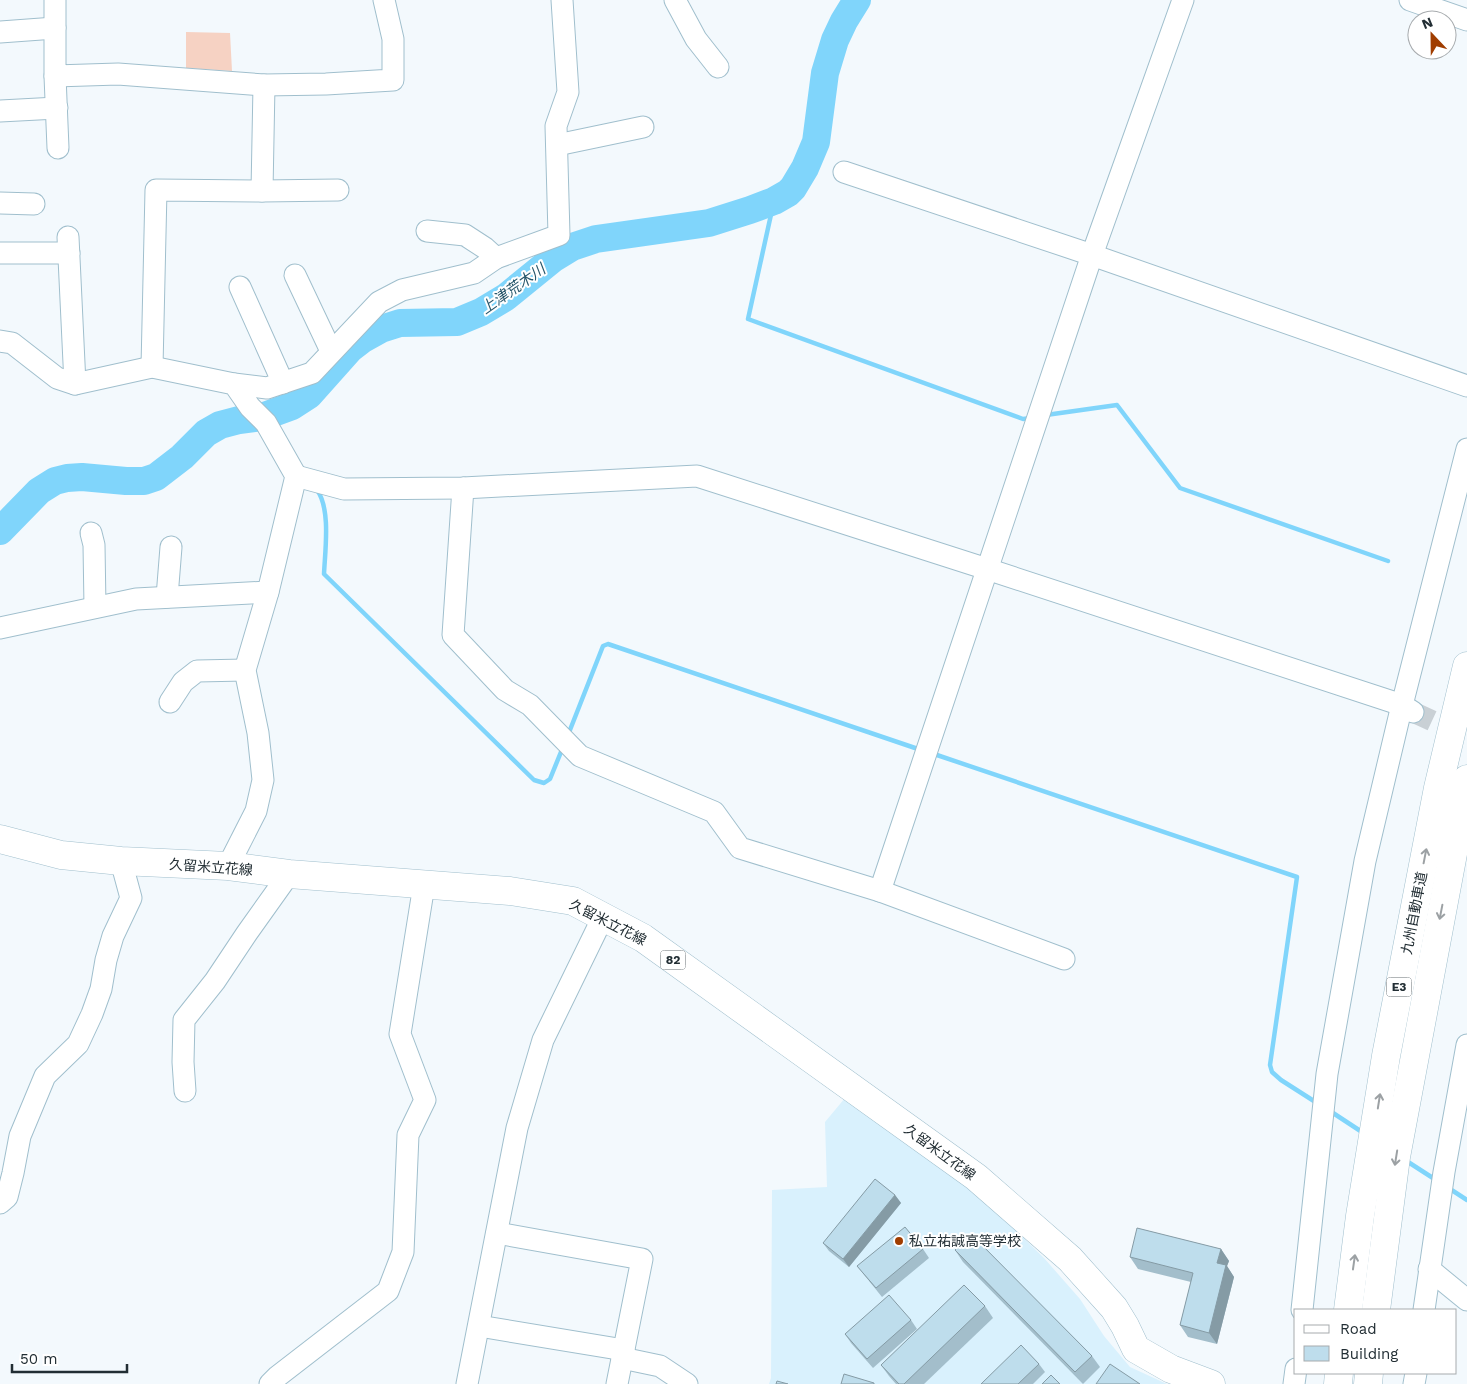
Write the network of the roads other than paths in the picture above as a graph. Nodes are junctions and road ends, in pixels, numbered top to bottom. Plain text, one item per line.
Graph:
1 (55, 0) edge
2 (384, 0) edge
3 (562, 0) edge
4 (674, 0) edge
5 (1183, 0) edge
6 (1410, 0) edge
7 (1467, 20) edge
8 (55, 28) junction
9 (0, 32) edge
10 (718, 67) dead end
11 (56, 76) junction
12 (264, 85) junction
13 (57, 108) junction
14 (0, 111) edge
15 (643, 127) dead end
16 (557, 145) junction
17 (58, 148) dead end
18 (844, 172) dead end
19 (338, 190) dead end
20 (262, 191) junction
21 (0, 203) edge
22 (34, 204) dead end
23 (427, 231) dead end
24 (0, 253) edge
25 (1092, 256) junction
26 (496, 258) junction
27 (295, 275) dead end
28 (240, 287) dead end
29 (0, 341) edge
30 (331, 352) junction
31 (152, 367) junction
32 (282, 383) junction
33 (76, 384) junction
34 (234, 384) junction
35 (1467, 386) edge
36 (1467, 448) edge
37 (296, 476) junction
38 (463, 488) junction
39 (91, 533) dead end
40 (171, 547) dead end
41 (987, 568) junction
42 (268, 592) junction
43 (167, 597) junction
44 (95, 607) junction
45 (0, 628) edge
46 (1467, 666) edge
47 (245, 670) junction
48 (170, 702) dead end
49 (1408, 709) junction
50 (1467, 778) edge
51 (0, 838) edge
52 (121, 861) junction
53 (228, 866) junction
54 (288, 874) junction
55 (424, 885) junction
56 (880, 891) junction
57 (603, 917) junction
58 (1064, 960) dead end
59 (1467, 1046) edge
60 (185, 1091) dead end
61 (0, 1203) edge
62 (496, 1234) junction
63 (1429, 1269) junction
64 (1467, 1300) edge
65 (1302, 1309) edge
66 (1348, 1309) edge
67 (1376, 1309) edge
68 (1424, 1309) edge
69 (479, 1326) junction
70 (623, 1354) junction
71 (270, 1384) edge
72 (467, 1384) edge
73 (617, 1384) edge
74 (686, 1384) edge
75 (1211, 1384) edge

1 - 8 street
2 - 12 street
3 - 16 street
4 - 10 street
5 - 25 street
6 - 7 street
8 - 9 street
8 - 11 street
11 - 12 street
11 - 13 street
12 - 20 street
13 - 14 street
13 - 17 street
15 - 16 street
16 - 26 street
18 - 25 street
19 - 20 street
20 - 31 street
21 - 22 street
23 - 26 street
24 - 33 street
25 - 35 street
25 - 41 street
26 - 30 street
27 - 30 street
28 - 32 street
29 - 33 street
30 - 32 street
31 - 33 street
31 - 34 street
32 - 34 street
34 - 37 street
36 - 49 street
37 - 38 street
37 - 42 street
38 - 41 street
38 - 56 street
39 - 44 street
40 - 43 street
41 - 49 street
41 - 56 street
42 - 43 street
42 - 47 street
43 - 44 street
44 - 45 street
66 -> 46 main road, 九州自動車道 / E3
47 - 48 street
47 - 53 street
49 - 65 street
50 -> 67 main road, 九州自動車道 / E3
51 - 52 main road, 久留米立花線 / 82
52 - 53 main road, 久留米立花線 / 82
52 - 61 street
53 - 54 main road, 久留米立花線 / 82
54 - 55 main road, 久留米立花線 / 82
54 - 60 street
55 - 57 main road, 久留米立花線 / 82
55 - 71 street
56 - 58 street
57 - 62 street
57 - 75 main road, 久留米立花線 / 82
59 - 63 street
62 - 69 street
62 - 70 street
63 - 64 street
63 - 68 street
69 - 70 street
69 - 72 street
70 - 73 street
70 - 74 street

